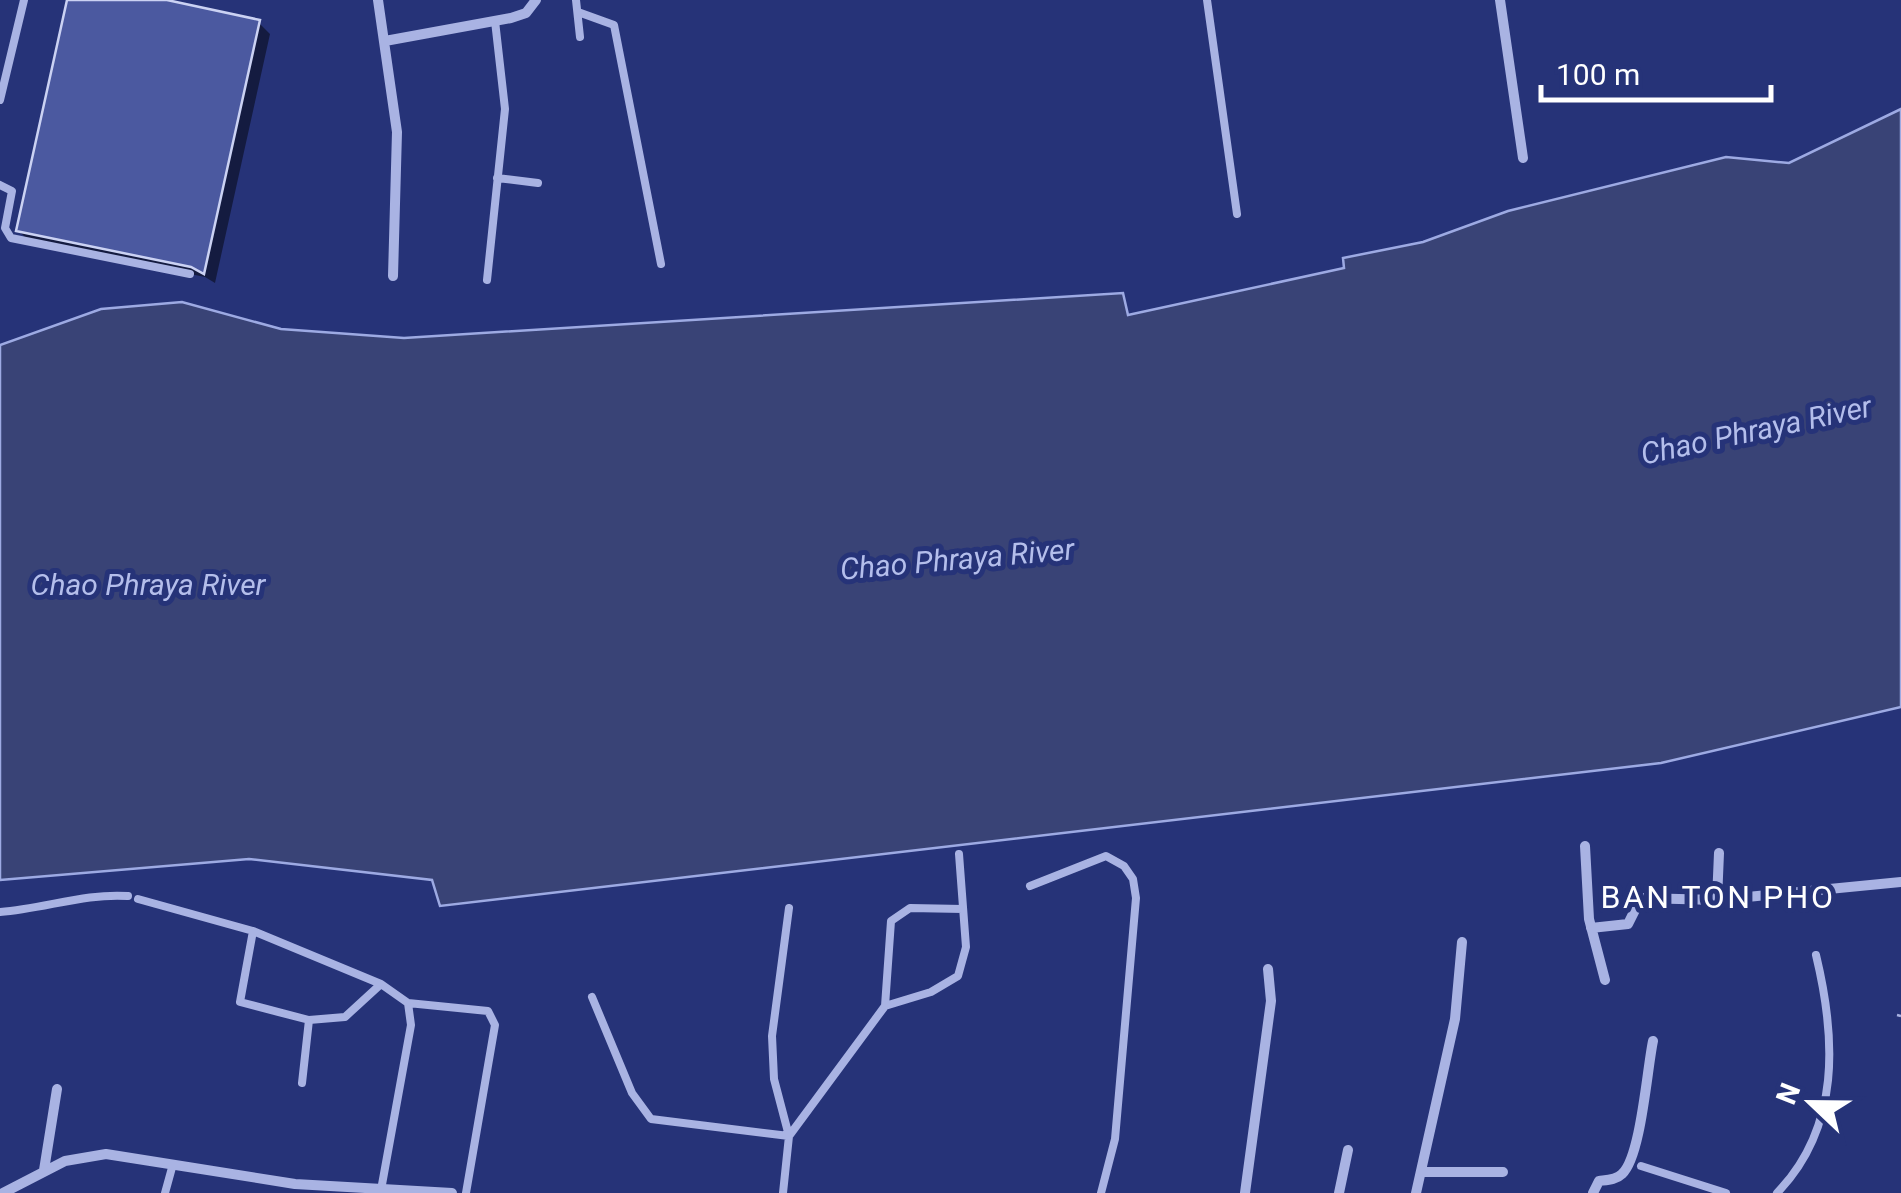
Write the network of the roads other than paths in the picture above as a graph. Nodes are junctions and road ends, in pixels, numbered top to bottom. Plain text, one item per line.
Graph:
1 (24, 0) edge
2 (378, 0) edge
3 (536, 0) edge
4 (576, 0) edge
5 (1207, 0) edge
6 (1500, 0) edge
7 (578, 12) junction
8 (496, 21) junction
9 (580, 36) dead end
10 (385, 40) junction
11 (4, 64) edge
12 (0, 100) edge
13 (1523, 158) dead end
14 (497, 178) junction
15 (0, 184) edge
16 (538, 184) dead end
17 (1237, 214) dead end
18 (661, 264) dead end
19 (190, 274) dead end
20 (392, 276) dead end
21 (487, 280) dead end
22 (1586, 846) dead end
23 (1718, 853) dead end
24 (959, 854) dead end
25 (1901, 882) edge
26 (1030, 886) dead end
27 (128, 896) dead end
28 (138, 898) dead end
29 (1717, 900) junction
30 (790, 908) dead end
31 (963, 908) junction
32 (0, 912) edge
33 (1591, 928) junction
34 (253, 931) junction
35 (1462, 942) dead end
36 (1816, 955) dead end
37 (1268, 969) dead end
38 (1606, 980) dead end
39 (381, 984) junction
40 (592, 998) dead end
41 (408, 1003) junction
42 (885, 1006) junction
43 (309, 1020) junction
44 (1653, 1041) dead end
45 (302, 1083) dead end
46 (57, 1089) dead end
47 (789, 1136) junction
48 (1348, 1150) dead end
49 (174, 1164) junction
50 (1641, 1166) dead end
51 (44, 1170) junction
52 (1423, 1172) junction
53 (1503, 1172) dead end
54 (294, 1189) edge
55 (381, 1190) junction
56 (3, 1193) edge
57 (165, 1193) edge
58 (452, 1193) edge
59 (466, 1193) edge
60 (783, 1193) edge
61 (1101, 1193) edge
62 (1245, 1193) edge
63 (1339, 1193) edge
64 (1416, 1193) edge
65 (1593, 1193) edge
66 (1726, 1193) edge
67 (1777, 1193) edge

1 - 11 lane
2 - 10 street
3 - 8 street
4 - 7 lane
5 - 17 lane
6 - 13 street
7 - 9 lane
7 - 18 lane
8 - 10 street
8 - 14 lane
10 - 20 street
11 - 12 lane
14 - 16 lane
14 - 21 lane
15 - 19 lane
22 - 33 street
23 - 29 street
24 - 31 lane
25 - 29 street
26 - 61 lane
27 - 32 lane
28 - 34 lane
29 - 33 street
30 - 47 lane
31 - 42 lane
31 - 42 lane
33 - 38 street
34 - 39 lane
34 - 43 lane
35 - 52 street
36 - 67 lane
37 - 62 street
39 - 41 lane
39 - 43 lane
40 - 47 lane
41 - 55 lane
41 - 59 lane
42 - 47 lane
43 - 45 lane
44 - 65 street
46 - 51 street
47 - 60 lane
48 - 63 street
49 - 51 street
49 - 54 street
49 - 57 lane
50 - 66 lane
51 - 56 street
52 - 53 street
52 - 64 street
54 - 55 street
55 - 58 street

